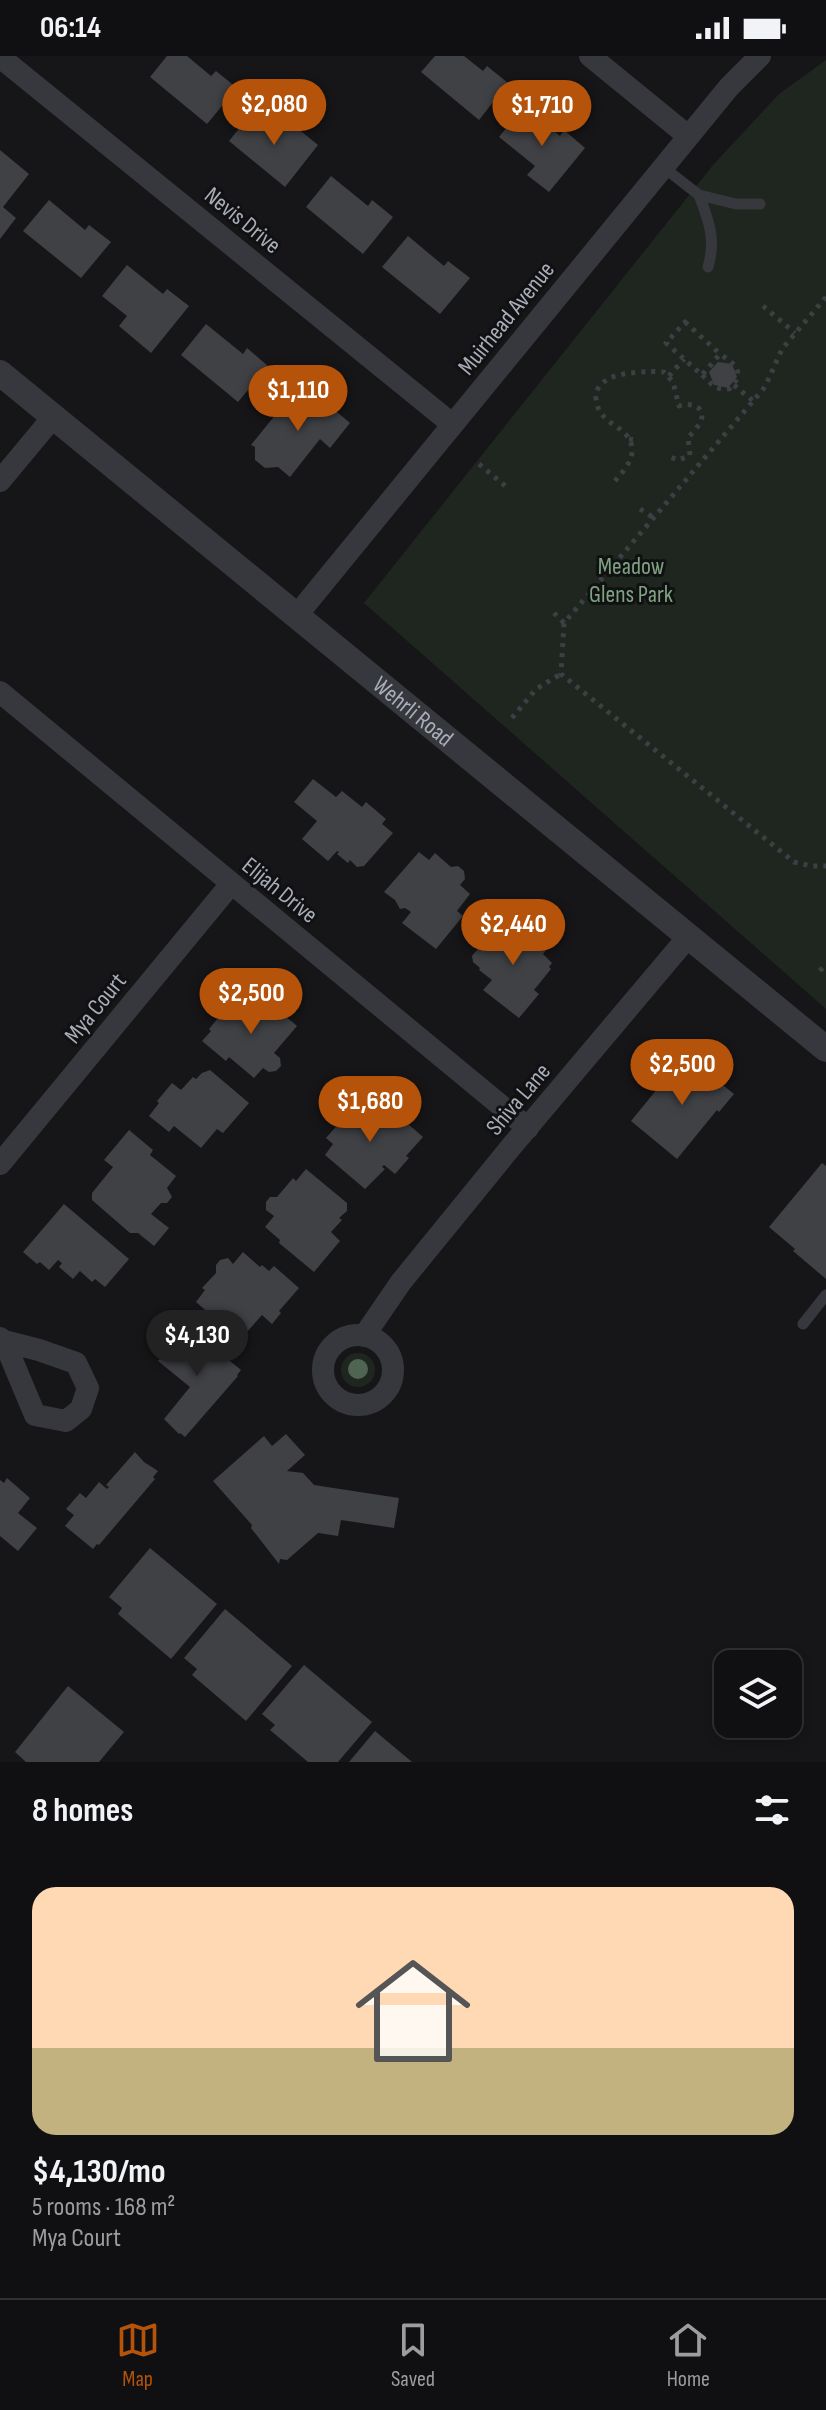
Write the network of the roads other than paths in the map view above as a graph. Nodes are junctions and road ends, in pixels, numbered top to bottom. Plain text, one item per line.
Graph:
1 (590, 56) edge
2 (760, 56) edge
3 (0, 57) edge
4 (688, 136) junction
5 (663, 167) junction
6 (699, 195) junction
7 (760, 204) dead end
8 (708, 267) dead end
9 (0, 373) edge
10 (54, 416) junction
11 (452, 424) junction
12 (0, 481) edge
13 (297, 615) junction
14 (0, 692) edge
15 (231, 884) junction
16 (688, 937) junction
17 (826, 1049) edge
18 (528, 1128) junction
19 (0, 1164) edge
20 (826, 1295) edge
21 (803, 1324) dead end
22 (364, 1336) dead end

1 - 4 street
2 - 4 street, Muirhead Avenue
3 - 11 street, Nevis Drive
4 - 5 street, Muirhead Avenue
5 - 6 lane
5 - 11 street, Muirhead Avenue
6 - 7 lane
6 - 8 lane
9 - 10 street, Wehrli Road
10 - 12 street
10 - 13 street, Wehrli Road
11 - 13 street, Muirhead Avenue
13 - 16 street, Wehrli Road
14 - 15 street, Elijah Drive
15 - 18 street, Elijah Drive
15 - 19 street, Mya Court
16 - 17 street, Wehrli Road
16 - 18 street, Shiva Lane
18 - 22 street, Shiva Lane
20 - 21 lane

